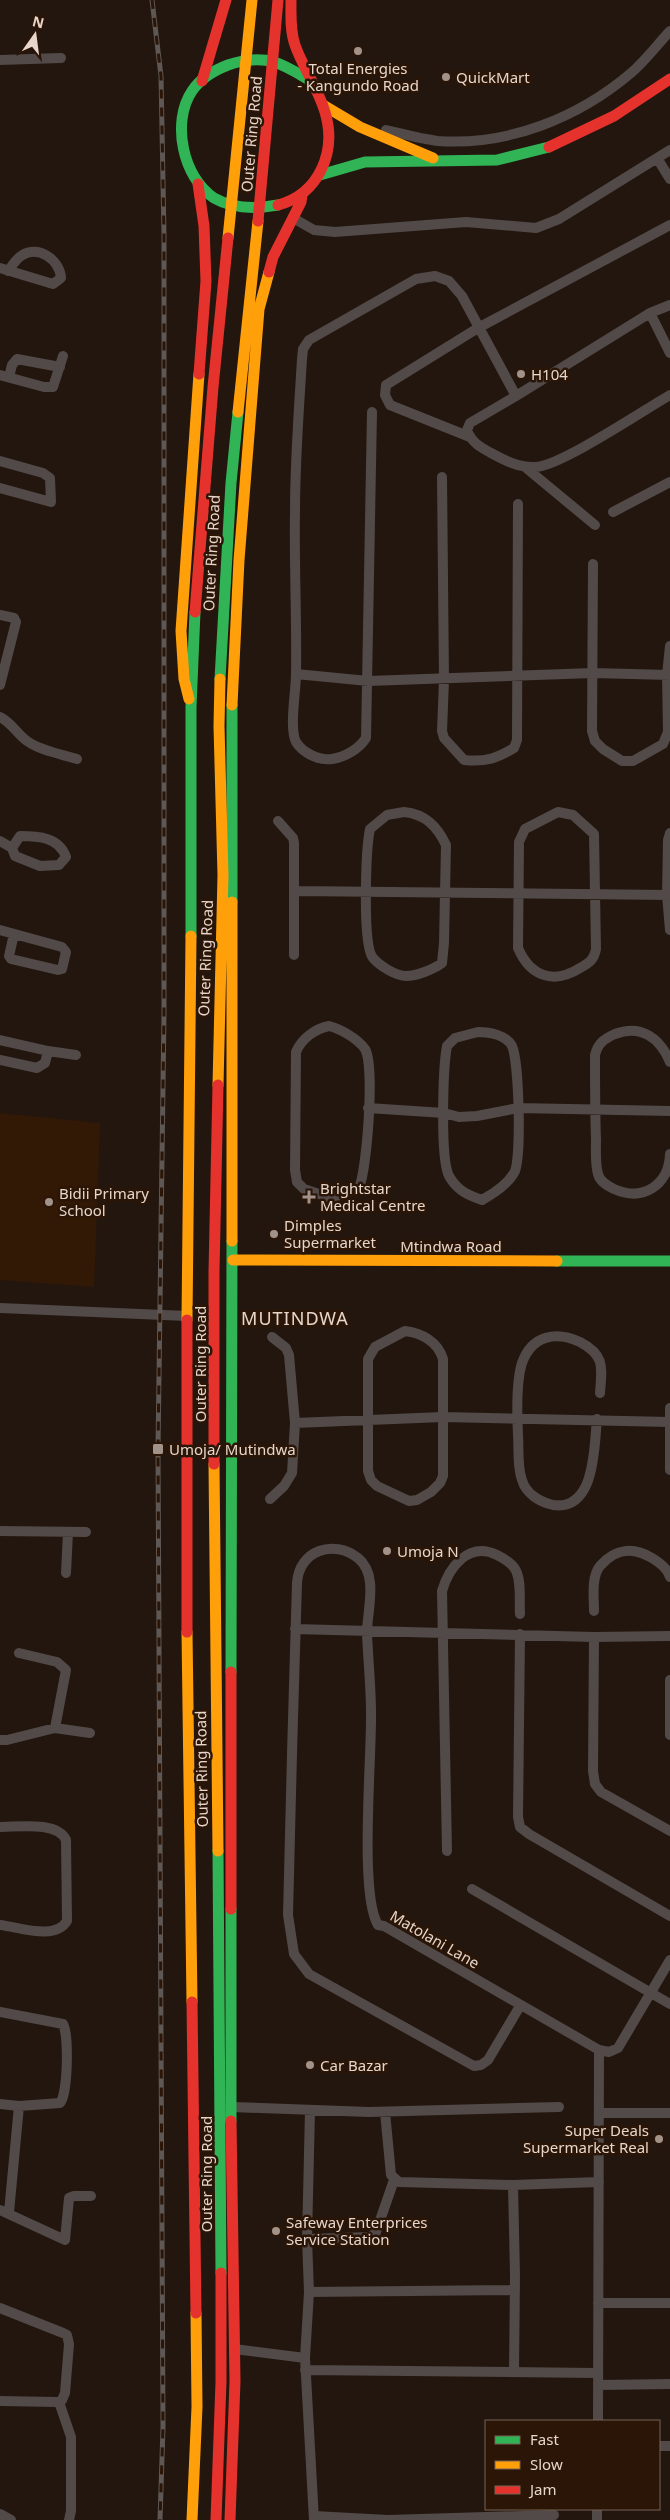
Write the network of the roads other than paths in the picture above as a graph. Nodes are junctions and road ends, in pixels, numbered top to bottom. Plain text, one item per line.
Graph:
1 (226, 0) edge
2 (252, 0) edge
3 (278, 0) edge
4 (291, 0) edge
5 (670, 31) edge
6 (61, 58) dead end
7 (0, 60) edge
8 (670, 79) edge
9 (202, 81) junction
10 (311, 81) junction
11 (323, 105) junction
12 (360, 127) junction
13 (670, 150) edge
14 (657, 158) junction
15 (443, 162) junction
16 (320, 175) junction
17 (670, 179) edge
18 (198, 184) junction
19 (302, 195) junction
20 (293, 218) junction
21 (670, 225) edge
22 (4, 270) edge
23 (670, 305) edge
24 (650, 313) junction
25 (478, 328) junction
26 (670, 352) edge
27 (63, 356) dead end
28 (60, 367) junction
29 (5, 376) edge
30 (670, 395) edge
31 (516, 396) junction
32 (372, 412) dead end
33 (470, 436) junction
34 (0, 461) edge
35 (525, 467) junction
36 (442, 477) dead end
37 (670, 482) edge
38 (0, 488) edge
39 (518, 504) dead end
40 (613, 512) dead end
41 (595, 526) dead end
42 (593, 564) dead end
43 (0, 615) edge
44 (670, 646) edge
45 (2, 666) edge
46 (296, 674) junction
47 (594, 674) junction
48 (518, 675) junction
49 (669, 675) edge
50 (444, 680) junction
51 (368, 681) junction
52 (0, 685) edge
53 (232, 701) junction
54 (191, 707) junction
55 (0, 717) edge
56 (220, 726) junction
57 (77, 759) dead end
58 (278, 821) dead end
59 (670, 833) edge
60 (0, 841) edge
61 (12, 848) junction
62 (295, 891) junction
63 (445, 892) junction
64 (366, 893) junction
65 (518, 894) junction
66 (594, 894) junction
67 (669, 895) edge
68 (0, 930) edge
69 (670, 930) edge
70 (14, 934) junction
71 (294, 955) dead end
72 (0, 1040) edge
73 (48, 1051) junction
74 (76, 1055) dead end
75 (0, 1060) edge
76 (670, 1062) edge
77 (368, 1108) junction
78 (518, 1108) junction
79 (594, 1111) junction
80 (670, 1111) edge
81 (444, 1113) junction
82 (670, 1154) edge
83 (233, 1260) junction
84 (670, 1261) edge
85 (0, 1308) edge
86 (188, 1316) junction
87 (272, 1337) dead end
88 (600, 1393) dead end
89 (670, 1408) edge
90 (443, 1417) junction
91 (517, 1417) junction
92 (597, 1418) junction
93 (367, 1419) junction
94 (670, 1422) edge
95 (295, 1423) junction
96 (670, 1470) edge
97 (270, 1499) dead end
98 (0, 1531) edge
99 (68, 1532) junction
100 (86, 1532) dead end
101 (66, 1573) dead end
102 (670, 1577) edge
103 (594, 1612) dead end
104 (520, 1614) dead end
105 (295, 1629) junction
106 (367, 1632) junction
107 (444, 1633) junction
108 (520, 1634) junction
109 (670, 1636) edge
110 (594, 1637) junction
111 (19, 1653) dead end
112 (670, 1680) edge
113 (55, 1728) junction
114 (90, 1733) dead end
115 (670, 1735) edge
116 (0, 1740) edge
117 (0, 1827) edge
118 (670, 1832) edge
119 (447, 1851) dead end
120 (472, 1889) dead end
121 (670, 1916) edge
122 (0, 1924) edge
123 (670, 1960) edge
124 (651, 1994) junction
125 (670, 2004) edge
126 (520, 2006) junction
127 (0, 2012) edge
128 (599, 2050) junction
129 (221, 2056) junction
130 (233, 2082) junction
131 (0, 2104) edge
132 (19, 2106) junction
133 (232, 2107) junction
134 (559, 2107) dead end
135 (310, 2110) junction
136 (384, 2112) junction
137 (599, 2113) junction
138 (670, 2113) edge
139 (394, 2180) junction
140 (599, 2182) junction
141 (513, 2185) junction
142 (91, 2196) dead end
143 (5, 2211) edge
144 (307, 2239) junction
145 (515, 2290) junction
146 (309, 2292) junction
147 (598, 2303) junction
148 (670, 2303) edge
149 (0, 2308) edge
150 (234, 2349) junction
151 (305, 2358) junction
152 (305, 2370) junction
153 (514, 2372) junction
154 (596, 2373) junction
155 (670, 2384) edge
156 (598, 2385) junction
157 (0, 2401) edge
158 (59, 2402) junction
159 (598, 2420) edge
160 (0, 2514) edge
161 (554, 2515) dead end
162 (314, 2518) edge
163 (11, 2520) edge
164 (69, 2520) edge
165 (192, 2520) edge
166 (216, 2520) edge
167 (230, 2520) edge
168 (388, 2520) edge

1 - 9 main road, Outer Ring Road
2 - 54 main road, Outer Ring Road
3 - 56 main road, Outer Ring Road
4 - 10 main road, Outer Ring Road
5 - 12 street
6 - 7 street
8 - 15 main road
9 - 10 main road, Outer Ring Road
9 - 18 main road, Outer Ring Road
10 - 11 main road, Outer Ring Road
11 - 12 main road
11 - 16 main road, Outer Ring Road
12 - 15 main road
13 - 14 street
14 - 17 street
14 - 20 street
15 - 16 main road
16 - 19 main road, Outer Ring Road
18 - 19 main road, Outer Ring Road
18 - 54 main road, Outer Ring Road
19 - 20 main road, Outer Ring Road
20 - 53 main road, Outer Ring Road
21 - 25 street
22 - 22 street
23 - 24 street
24 - 26 street
24 - 31 street
25 - 31 street
25 - 33 street
25 - 46 street
27 - 28 street
28 - 29 street
28 - 29 street
30 - 35 street
31 - 33 street
32 - 51 street
33 - 35 street
34 - 38 street
35 - 41 street
36 - 50 street
37 - 40 street
39 - 48 street
42 - 47 street
43 - 45 street
44 - 49 street
45 - 52 street
46 - 51 street
46 - 51 street
47 - 48 street
47 - 49 street
47 - 49 street
48 - 50 street
48 - 50 street
50 - 51 street
53 - 56 main road
53 - 83 main road, Outer Ring Road
54 - 86 main road, Outer Ring Road
55 - 57 street
56 - 129 main road, Outer Ring Road
58 - 62 street
59 - 67 street
60 - 61 street
61 - 61 street
62 - 64 street
62 - 71 street
63 - 64 street
63 - 64 street
63 - 64 street
63 - 65 street
65 - 66 street
65 - 66 street
65 - 66 street
66 - 67 street
67 - 69 street
68 - 70 street
70 - 70 street
72 - 73 street
73 - 74 street
73 - 75 street
76 - 79 street
77 - 77 street
77 - 81 street
78 - 79 street
78 - 81 street
78 - 81 street
78 - 81 street
79 - 80 street
79 - 82 street
83 - 84 main road, Mtindwa Road
83 - 130 main road, Outer Ring Road
85 - 86 street
86 - 165 main road, Outer Ring Road
87 - 95 street
88 - 91 street
89 - 94 street
90 - 91 street
90 - 93 street
90 - 93 street
90 - 93 street
91 - 92 street
91 - 92 street
92 - 94 street
93 - 95 street
94 - 96 street
95 - 97 street
98 - 99 street
99 - 100 street
99 - 101 street
102 - 103 street
104 - 107 street
105 - 106 street
105 - 106 street
105 - 126 street
106 - 107 street
106 - 126 street, Matolani Lane
107 - 108 street
107 - 119 street
108 - 110 street
108 - 121 street
109 - 110 street
110 - 118 street
111 - 113 street
112 - 115 street
113 - 114 street
113 - 116 street
117 - 122 street
120 - 124 street
123 - 124 street
124 - 125 street
124 - 128 street
126 - 128 street, Matolani Lane
127 - 132 street
128 - 137 street
129 - 130 main road
129 - 166 main road, Outer Ring Road
130 - 133 main road, Outer Ring Road
131 - 132 street
132 - 143 street
133 - 135 street
133 - 150 main road, Outer Ring Road
134 - 136 street
135 - 136 street
135 - 144 street
136 - 139 street
137 - 138 street
137 - 140 street
139 - 141 street
139 - 144 street
140 - 141 street
140 - 147 street
141 - 145 street
142 - 143 street
144 - 146 street
145 - 146 street
145 - 153 street
146 - 151 street
147 - 148 street
147 - 154 street
149 - 158 street
150 - 151 street
150 - 167 main road, Outer Ring Road
151 - 152 street
152 - 153 street
152 - 162 street
153 - 154 street
154 - 156 street
155 - 156 street
156 - 159 street
157 - 158 street
158 - 164 street
160 - 163 street
161 - 168 street
162 - 168 street

